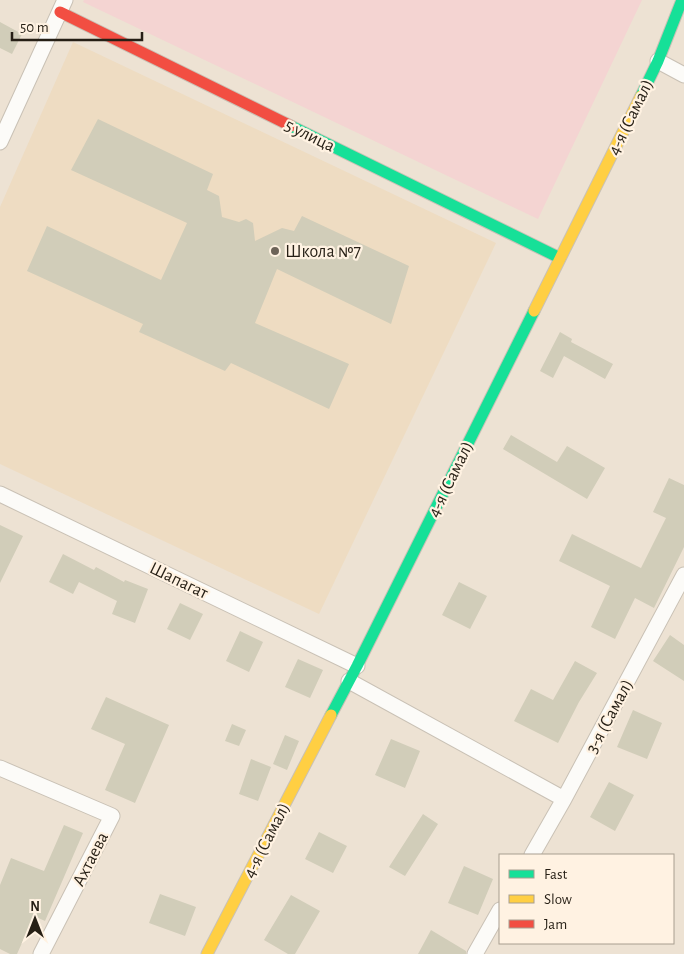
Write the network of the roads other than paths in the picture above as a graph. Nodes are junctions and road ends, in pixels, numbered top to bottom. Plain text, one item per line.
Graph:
1 (682, 0) edge
2 (63, 6) edge
3 (658, 61) junction
4 (684, 75) edge
5 (0, 142) edge
6 (560, 258) junction
7 (0, 494) edge
8 (684, 576) edge
9 (357, 666) junction
10 (349, 682) junction
11 (0, 768) edge
12 (564, 799) junction
13 (533, 854) edge
14 (499, 912) edge
15 (41, 954) edge
16 (207, 954) edge
17 (475, 954) edge

1 - 3 street, 4-я (Самал)
2 - 5 street
2 - 6 street, 5 улица
3 - 4 street
3 - 6 street, 4-я (Самал)
6 - 9 street, 4-я (Самал)
7 - 9 street, Шапагат
8 - 12 street, 3-я (Самал)
9 - 10 street, 4-я (Самал)
10 - 12 street
10 - 16 street, 4-я (Самал)
11 - 15 street, Ахтаева
12 - 13 street, 3-я (Самал)
14 - 17 street

